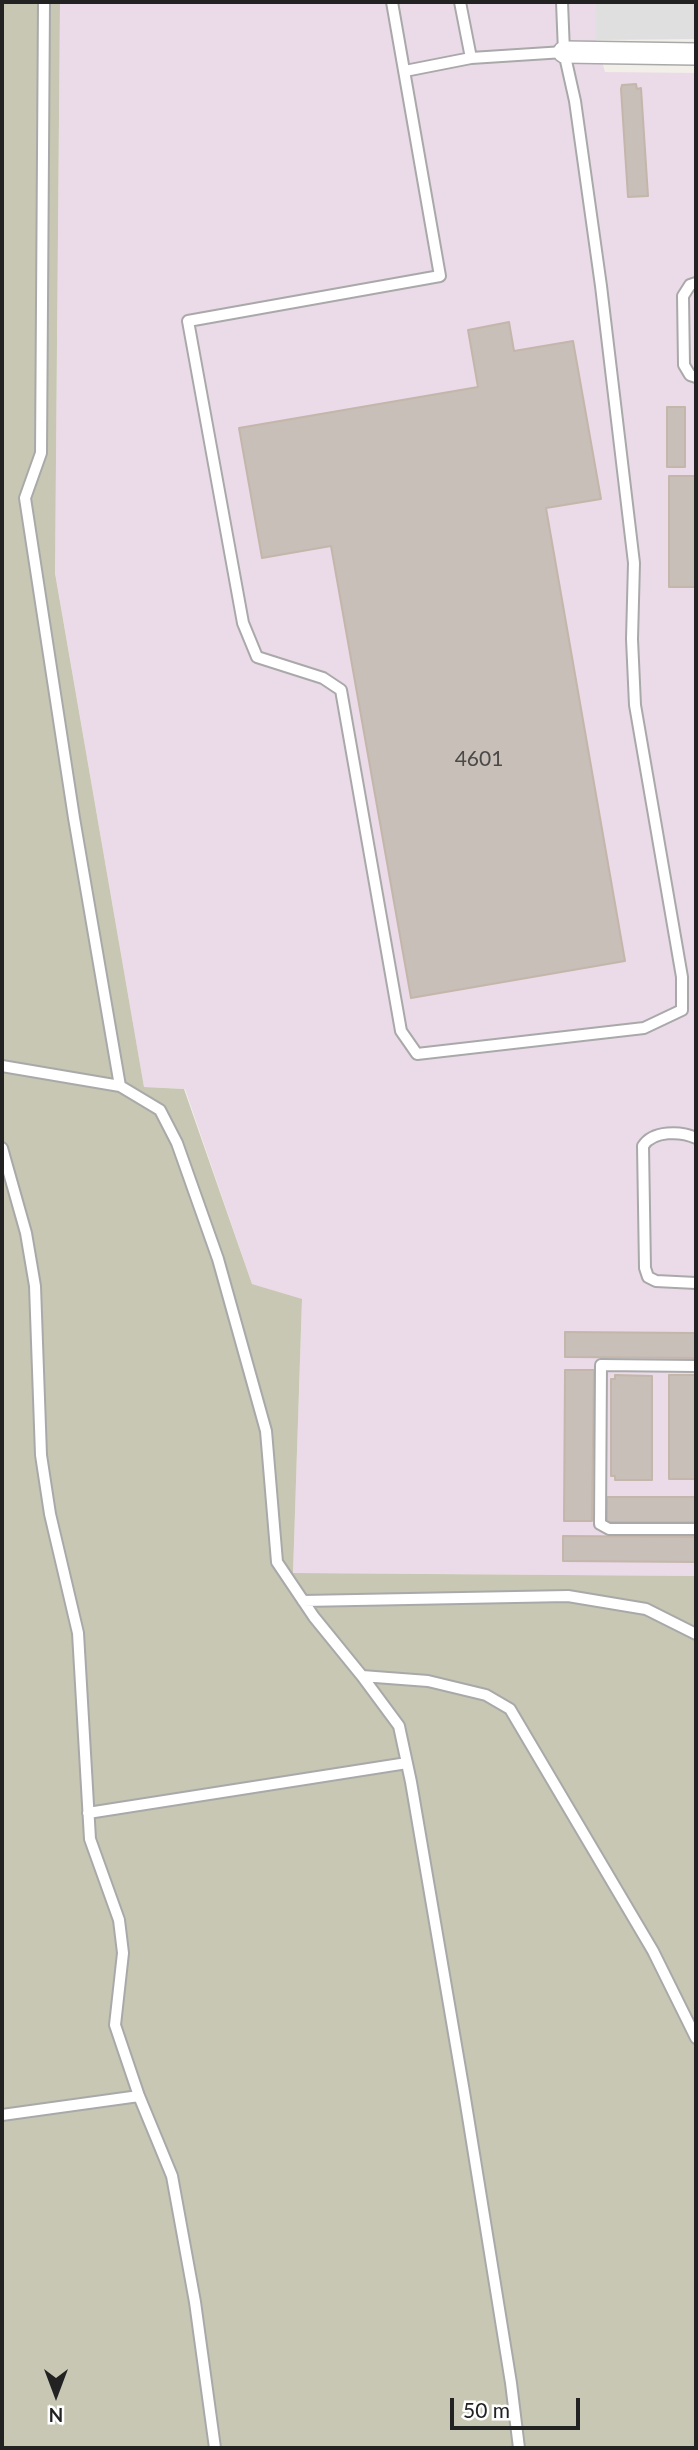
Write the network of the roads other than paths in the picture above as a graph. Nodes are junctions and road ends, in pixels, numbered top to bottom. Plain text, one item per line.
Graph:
1 (44, 2) edge
2 (393, 2) edge
3 (460, 2) edge
4 (562, 2) edge
5 (564, 52) junction
6 (696, 54) edge
7 (471, 58) junction
8 (405, 71) junction
9 (696, 283) edge
10 (696, 377) edge
11 (2, 1066) edge
12 (121, 1086) junction
13 (696, 1138) edge
14 (2, 1148) edge
15 (696, 1283) edge
16 (696, 1366) edge
17 (696, 1529) edge
18 (303, 1601) junction
19 (696, 1634) edge
20 (362, 1676) junction
21 (407, 1763) junction
22 (88, 1812) junction
23 (696, 2038) edge
24 (139, 2096) junction
25 (2, 2115) edge
26 (215, 2448) edge
27 (519, 2448) edge

1 - 12 lane
2 - 8 lane
3 - 7 lane
4 - 5 lane
5 - 6 street
5 - 7 lane
5 - 8 lane
7 - 8 lane
9 - 10 lane
11 - 12 lane
12 - 18 lane
13 - 15 lane
14 - 22 lane
16 - 17 lane
18 - 19 lane
18 - 20 lane
20 - 21 lane
20 - 23 lane
21 - 22 lane
21 - 27 lane
22 - 24 lane
24 - 25 lane
24 - 26 lane

